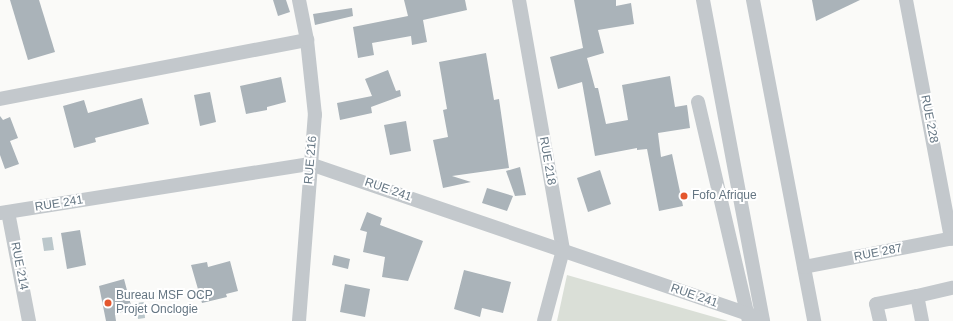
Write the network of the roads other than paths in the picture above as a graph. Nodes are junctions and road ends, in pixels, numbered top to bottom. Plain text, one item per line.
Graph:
1 (299, 0) edge
2 (519, 0) edge
3 (703, 0) edge
4 (753, 0) edge
5 (906, 0) edge
6 (307, 40) junction
7 (0, 99) edge
8 (698, 102) dead end
9 (310, 164) junction
10 (4, 213) edge
11 (952, 239) edge
12 (563, 250) junction
13 (804, 267) junction
14 (953, 288) edge
15 (917, 296) junction
16 (755, 319) edge
17 (29, 321) edge
18 (299, 321) edge
19 (544, 321) edge
20 (814, 321) edge
21 (880, 321) edge
22 (922, 321) edge

1 - 6 street, RUE 216
2 - 12 street, RUE 218
3 - 16 street
4 - 13 street
5 - 11 street, RUE 228
6 - 7 street
6 - 9 street, RUE 216
8 - 16 street
9 - 10 street, RUE 241
9 - 12 street, RUE 241
9 - 18 street, RUE 216
10 - 17 street, RUE 214
11 - 13 street, RUE 287
12 - 16 street, RUE 241
12 - 19 street, RUE 218
13 - 20 street
14 - 15 street
15 - 21 street
15 - 22 street

